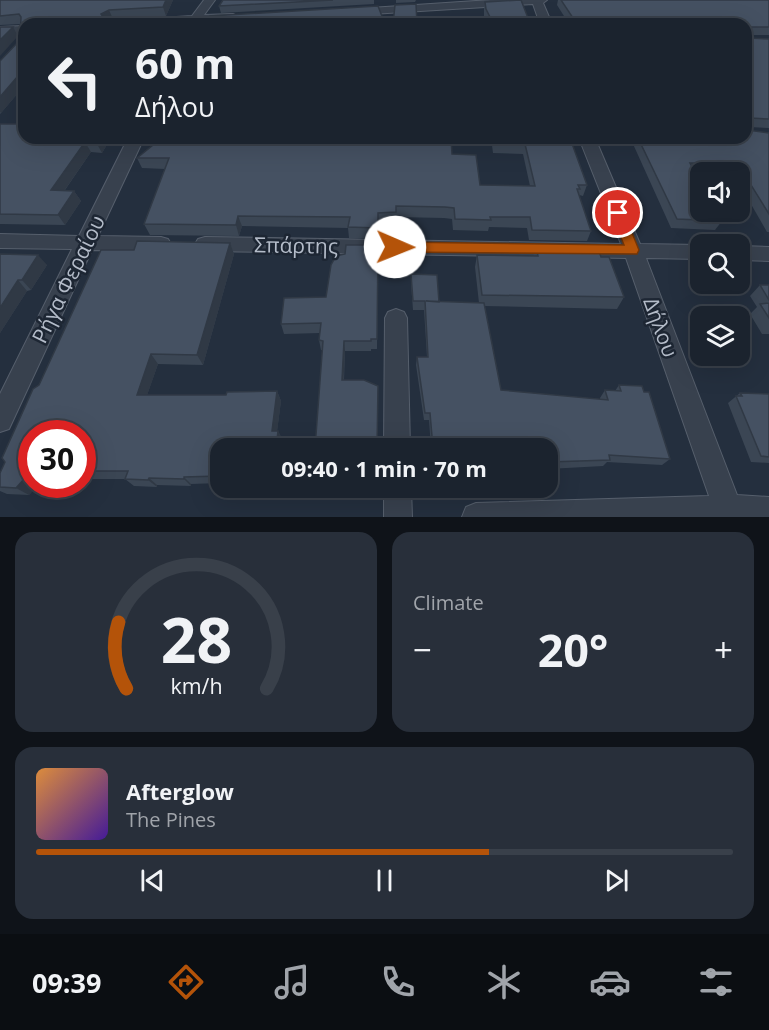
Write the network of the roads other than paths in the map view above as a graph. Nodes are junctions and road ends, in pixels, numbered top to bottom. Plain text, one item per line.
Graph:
1 (210, 0) edge
2 (539, 0) edge
3 (338, 12) edge
4 (243, 16) edge
5 (196, 18) edge
6 (223, 18) edge
7 (544, 18) edge
8 (18, 30) edge
9 (0, 31) edge
10 (133, 144) edge
11 (589, 144) edge
12 (0, 241) edge
13 (85, 243) junction
14 (633, 250) junction
15 (690, 252) edge
16 (750, 253) edge
17 (769, 254) edge
18 (396, 318) dead end
19 (0, 420) edge
20 (397, 438) edge
21 (398, 498) edge
22 (769, 511) edge
23 (730, 513) edge
24 (523, 516) edge
25 (398, 517) edge
26 (477, 517) edge

1 - 5 street
2 - 3 street
2 - 7 street
4 - 6 street
8 - 9 street
10 - 13 street, Ρήγα Φεραίου
11 - 14 street, Δήλου
12 - 13 street, Σπάρτης
13 - 14 street, Σπάρτης
13 - 19 street, Ρήγα Φεραίου
14 - 15 street, Σπάρτης
14 - 23 street, Δήλου
16 - 17 street
18 - 20 street
21 - 25 street
22 - 23 street
23 - 24 street
24 - 26 street

